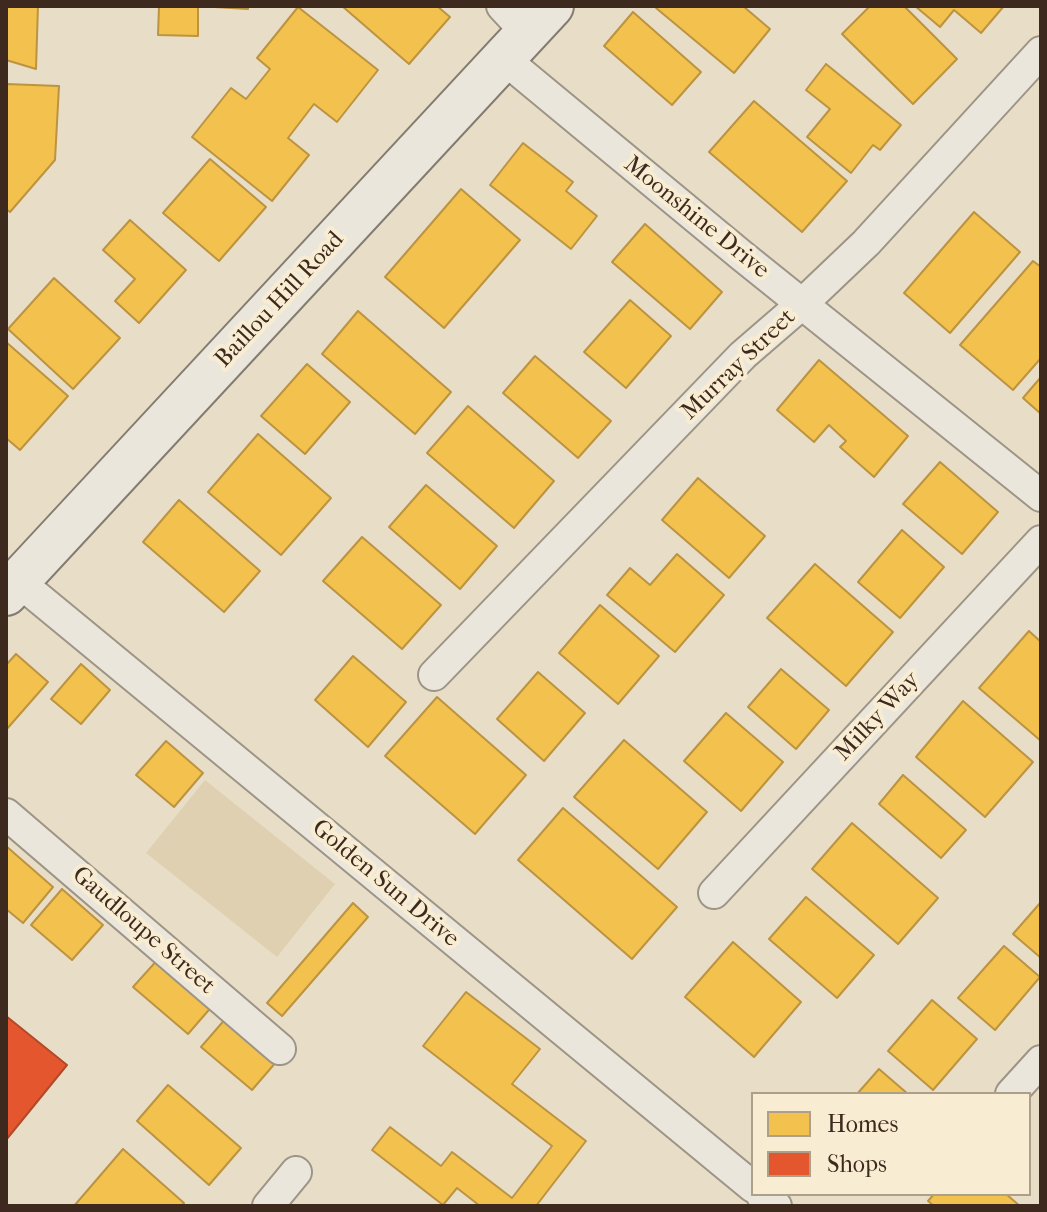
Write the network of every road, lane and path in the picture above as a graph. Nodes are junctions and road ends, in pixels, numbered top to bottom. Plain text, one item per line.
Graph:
1 (521, 26) edge
2 (1039, 58) edge
3 (802, 304) junction
4 (1041, 496) edge
5 (1041, 541) edge
6 (12, 588) edge
7 (434, 675) dead end
8 (6, 814) edge
9 (714, 893) dead end
10 (280, 1049) dead end
11 (1041, 1061) edge
12 (1013, 1092) edge
13 (296, 1172) dead end
14 (751, 1185) edge
15 (268, 1206) edge

1 - 3 street, Moonshine Drive
1 - 6 main road, Baillou Hill Road
2 - 3 street, Murray Street
3 - 4 street, Moonshine Drive
3 - 7 street, Murray Street
5 - 9 street, Milky Way
6 - 14 street, Golden Sun Drive
8 - 10 street, Gaudloupe Street
11 - 12 street
13 - 15 street

